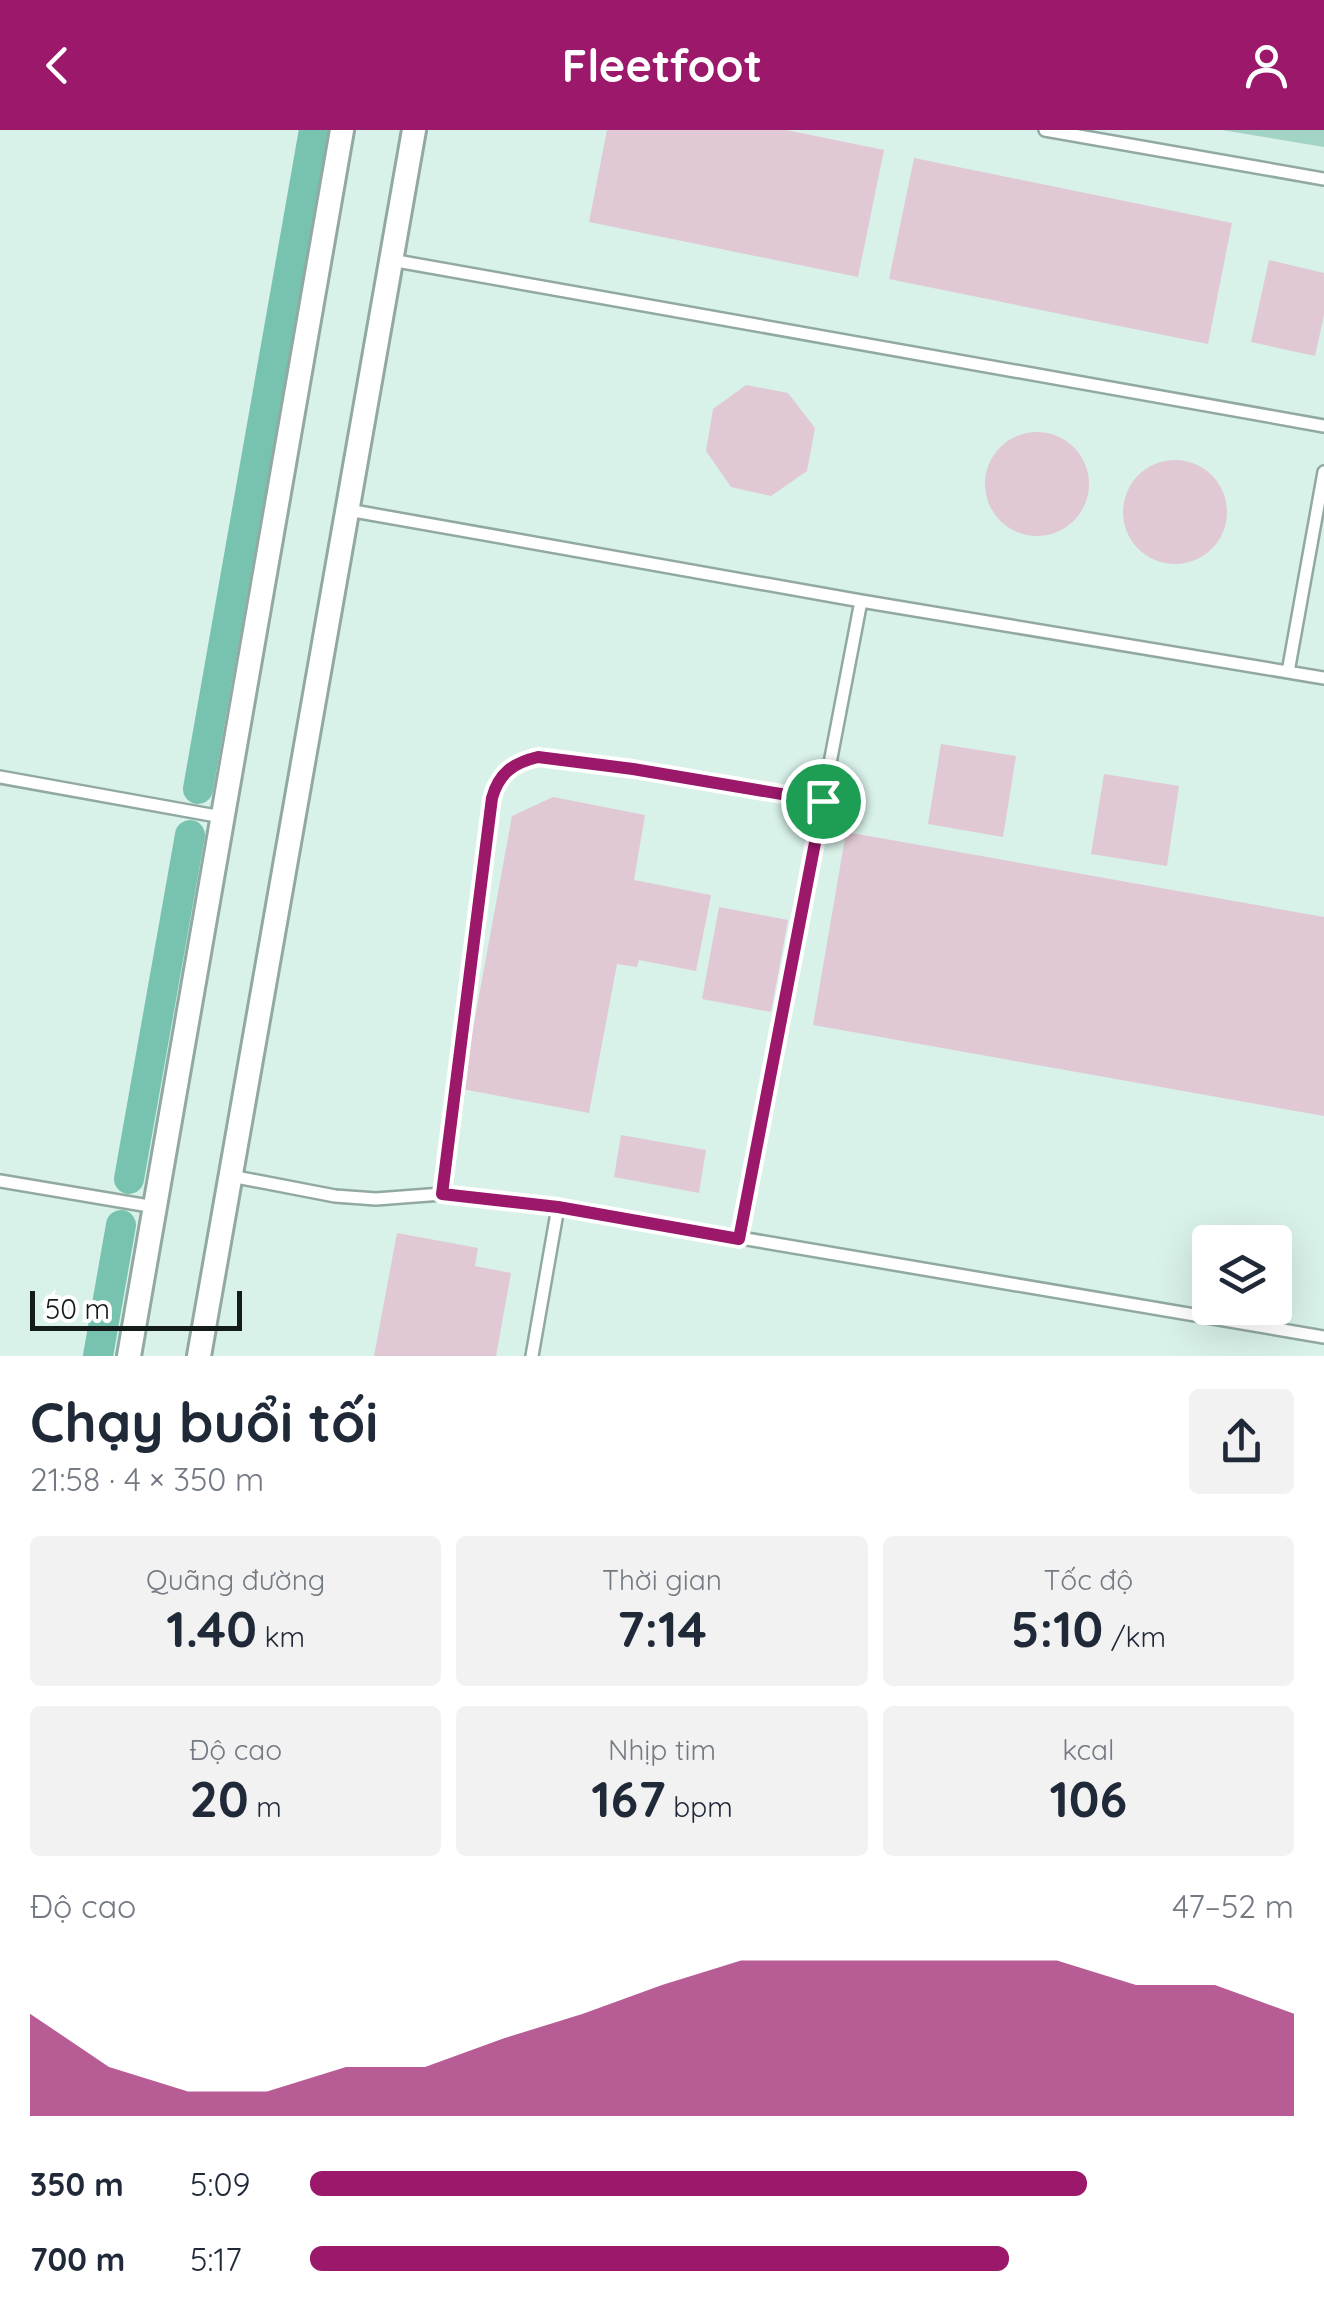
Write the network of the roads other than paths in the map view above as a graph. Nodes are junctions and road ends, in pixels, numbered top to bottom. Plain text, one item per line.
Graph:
1 (342, 130) edge
2 (414, 130) edge
3 (1046, 130) edge
4 (1324, 179) edge
5 (391, 260) junction
6 (1324, 426) edge
7 (1324, 472) edge
8 (348, 510) junction
9 (861, 601) junction
10 (1288, 672) junction
11 (1324, 678) edge
12 (0, 778) edge
13 (823, 801) junction
14 (223, 817) junction
15 (231, 1176) junction
16 (0, 1181) edge
17 (442, 1194) junction
18 (155, 1206) junction
19 (558, 1207) junction
20 (739, 1239) junction
21 (1324, 1337) edge
22 (130, 1356) edge
23 (200, 1356) edge
24 (532, 1356) edge

1 - 14 street
2 - 5 street
3 - 4 lane
5 - 6 lane
5 - 8 street
7 - 10 lane
8 - 9 lane
8 - 15 street
9 - 10 lane
9 - 13 lane
10 - 11 lane
12 - 14 lane
13 - 17 lane
13 - 20 lane
14 - 18 street
15 - 17 lane
15 - 23 street
16 - 18 lane
17 - 19 lane
18 - 22 street
19 - 20 lane
19 - 24 lane
20 - 21 lane

